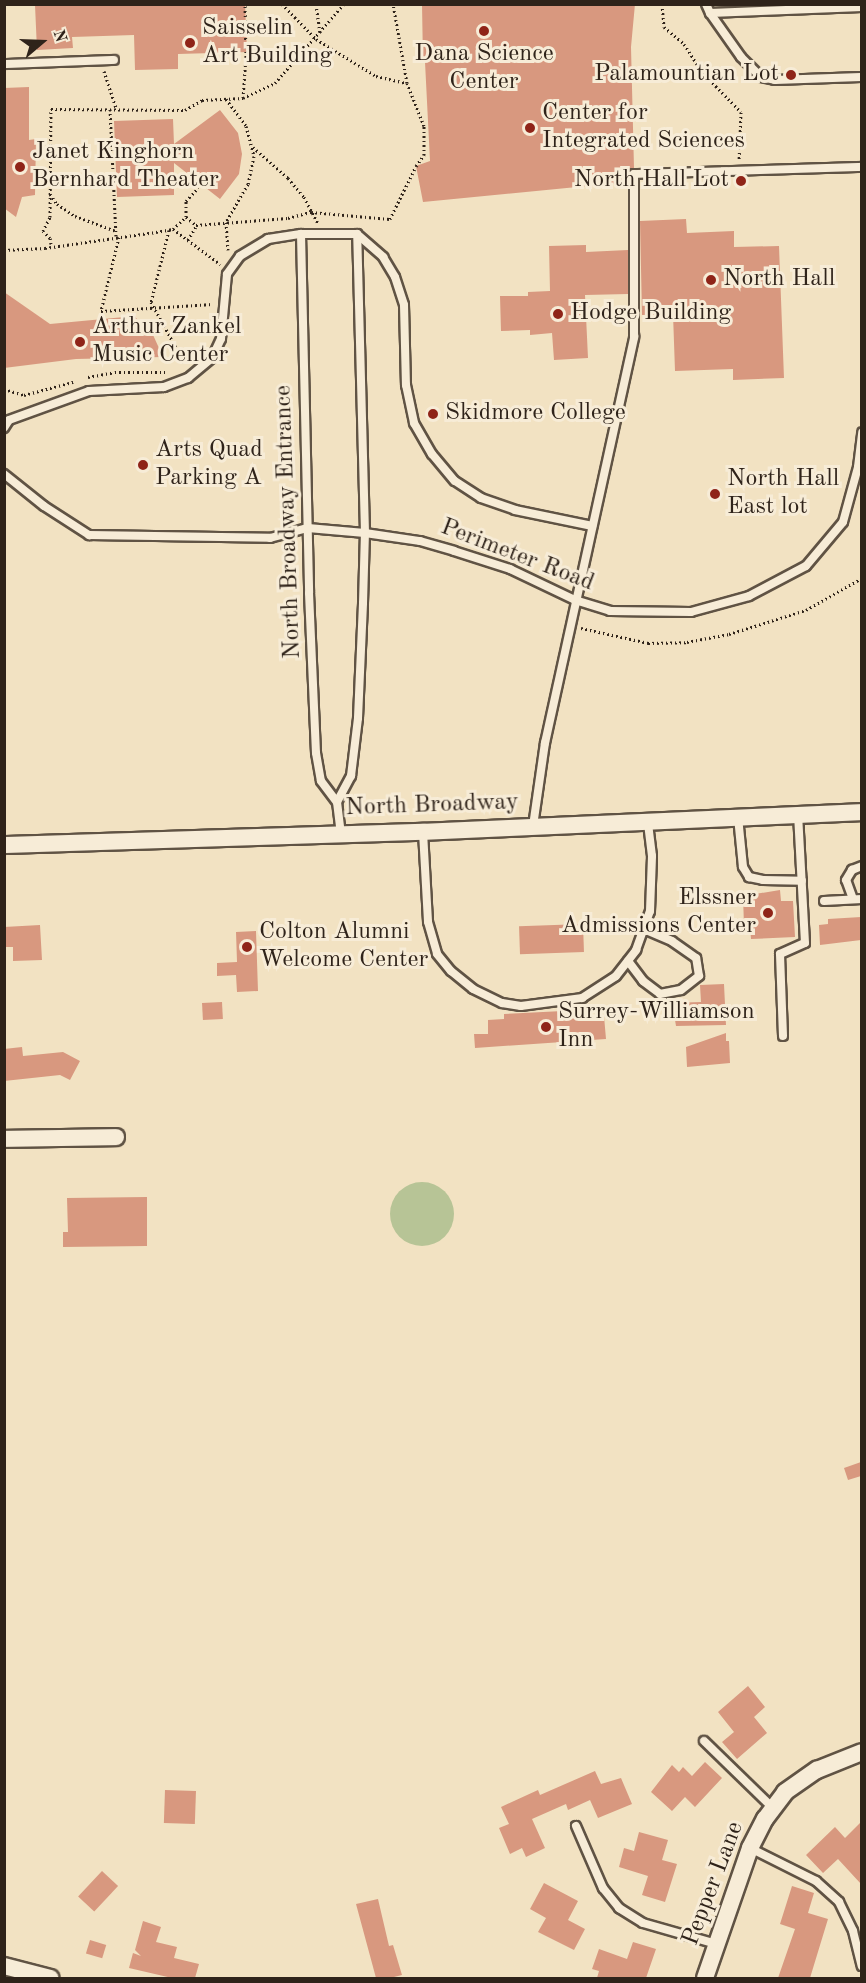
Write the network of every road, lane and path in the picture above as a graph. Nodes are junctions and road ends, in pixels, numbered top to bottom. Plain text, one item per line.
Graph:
1 (245, 4) edge
2 (282, 4) edge
3 (316, 4) edge
4 (344, 4) edge
5 (393, 4) edge
6 (662, 4) edge
7 (849, 6) edge
8 (861, 7) edge
9 (761, 8) edge
10 (708, 9) edge
11 (320, 34) junction
12 (316, 39) junction
13 (100, 60) junction
14 (114, 60) dead end
15 (4, 64) edge
16 (861, 77) edge
17 (407, 83) junction
18 (243, 98) junction
19 (226, 99) junction
20 (110, 109) junction
21 (116, 109) junction
22 (253, 147) junction
23 (861, 167) edge
24 (739, 171) junction
25 (198, 188) dead end
26 (49, 192) junction
27 (311, 212) junction
28 (186, 217) junction
29 (226, 222) junction
30 (196, 225) junction
31 (171, 229) junction
32 (116, 231) junction
33 (301, 234) junction
34 (326, 234) junction
35 (357, 234) junction
36 (117, 237) junction
37 (188, 240) junction
38 (51, 245) junction
39 (4, 250) edge
40 (220, 264) junction
41 (218, 269) dead end
42 (213, 293) dead end
43 (223, 303) junction
44 (213, 304) junction
45 (153, 307) junction
46 (212, 314) dead end
47 (192, 361) dead end
48 (186, 366) junction
49 (177, 369) dead end
50 (169, 372) dead end
51 (4, 389) edge
52 (6, 422) edge
53 (861, 432) edge
54 (4, 474) edge
55 (592, 526) junction
56 (308, 528) junction
57 (365, 533) junction
58 (861, 578) edge
59 (575, 600) junction
60 (570, 626) junction
61 (337, 802) junction
62 (861, 812) edge
63 (798, 814) junction
64 (738, 817) junction
65 (648, 821) junction
66 (533, 826) junction
67 (423, 832) junction
68 (341, 834) junction
69 (4, 845) edge
70 (861, 866) edge
71 (802, 881) junction
72 (857, 899) edge
73 (824, 901) dead end
74 (644, 929) junction
75 (628, 961) junction
76 (783, 1036) dead end
77 (116, 1137) dead end
78 (4, 1139) edge
79 (704, 1741) dead end
80 (861, 1752) edge
81 (773, 1808) junction
82 (576, 1826) dead end
83 (750, 1848) junction
84 (716, 1944) junction
85 (4, 1966) edge
86 (861, 1966) edge
87 (50, 1978) edge
88 (705, 1978) edge

1 - 18 path
2 - 12 path
3 - 11 path
4 - 11 path
5 - 17 path
6 - 24 path
7 - 8 lane
7 - 9 lane
9 - 10 lane
10 - 16 lane
11 - 12 path
12 - 17 path
12 - 18 path
13 - 14 lane
13 - 15 lane
13 - 21 path
17 - 27 path
18 - 19 path
19 - 21 path
19 - 22 path
20 - 21 path
20 - 26 path
20 - 32 path
22 - 27 path
22 - 29 path
23 - 24 lane
24 - 55 lane
25 - 28 path
26 - 32 path
26 - 38 path
27 - 29 path
27 - 34 path
28 - 30 path
28 - 31 path
29 - 30 path
29 - 40 path
30 - 37 path
31 - 36 path
31 - 37 path
31 - 45 path
32 - 36 path
33 - 34 lane
33 - 43 lane
33 - 56 lane, North Broadway Entrance
34 - 35 lane
35 - 55 lane
35 - 57 lane
36 - 38 path
36 - 45 path
37 - 40 path
38 - 39 path
40 - 41 path
42 - 44 path
43 - 44 path
43 - 52 lane
44 - 45 path
44 - 46 path
45 - 48 path
47 - 48 path
48 - 49 path
50 - 51 path
53 - 59 lane, Perimeter Road
54 - 56 lane, Perimeter Road
55 - 59 lane
56 - 57 lane, Perimeter Road
56 - 61 lane, North Broadway Entrance
57 - 59 lane, Perimeter Road
57 - 61 lane
58 - 60 path
59 - 60 lane
60 - 66 lane
61 - 68 lane, North Broadway Entrance
62 - 63 street, North Broadway
63 - 64 street, North Broadway
63 - 71 lane
64 - 65 street, North Broadway
64 - 71 lane
65 - 66 street, North Broadway
65 - 74 lane
66 - 67 street, North Broadway
67 - 68 street, North Broadway
67 - 75 lane
68 - 69 street, North Broadway
70 - 72 lane
71 - 76 lane
72 - 73 lane
74 - 75 lane
74 - 75 lane
77 - 78 street
79 - 81 lane
80 - 81 street, Pepper Lane
81 - 83 street, Pepper Lane
82 - 84 lane
83 - 84 street, Pepper Lane
83 - 86 lane
84 - 88 street, Pepper Lane
85 - 87 street

